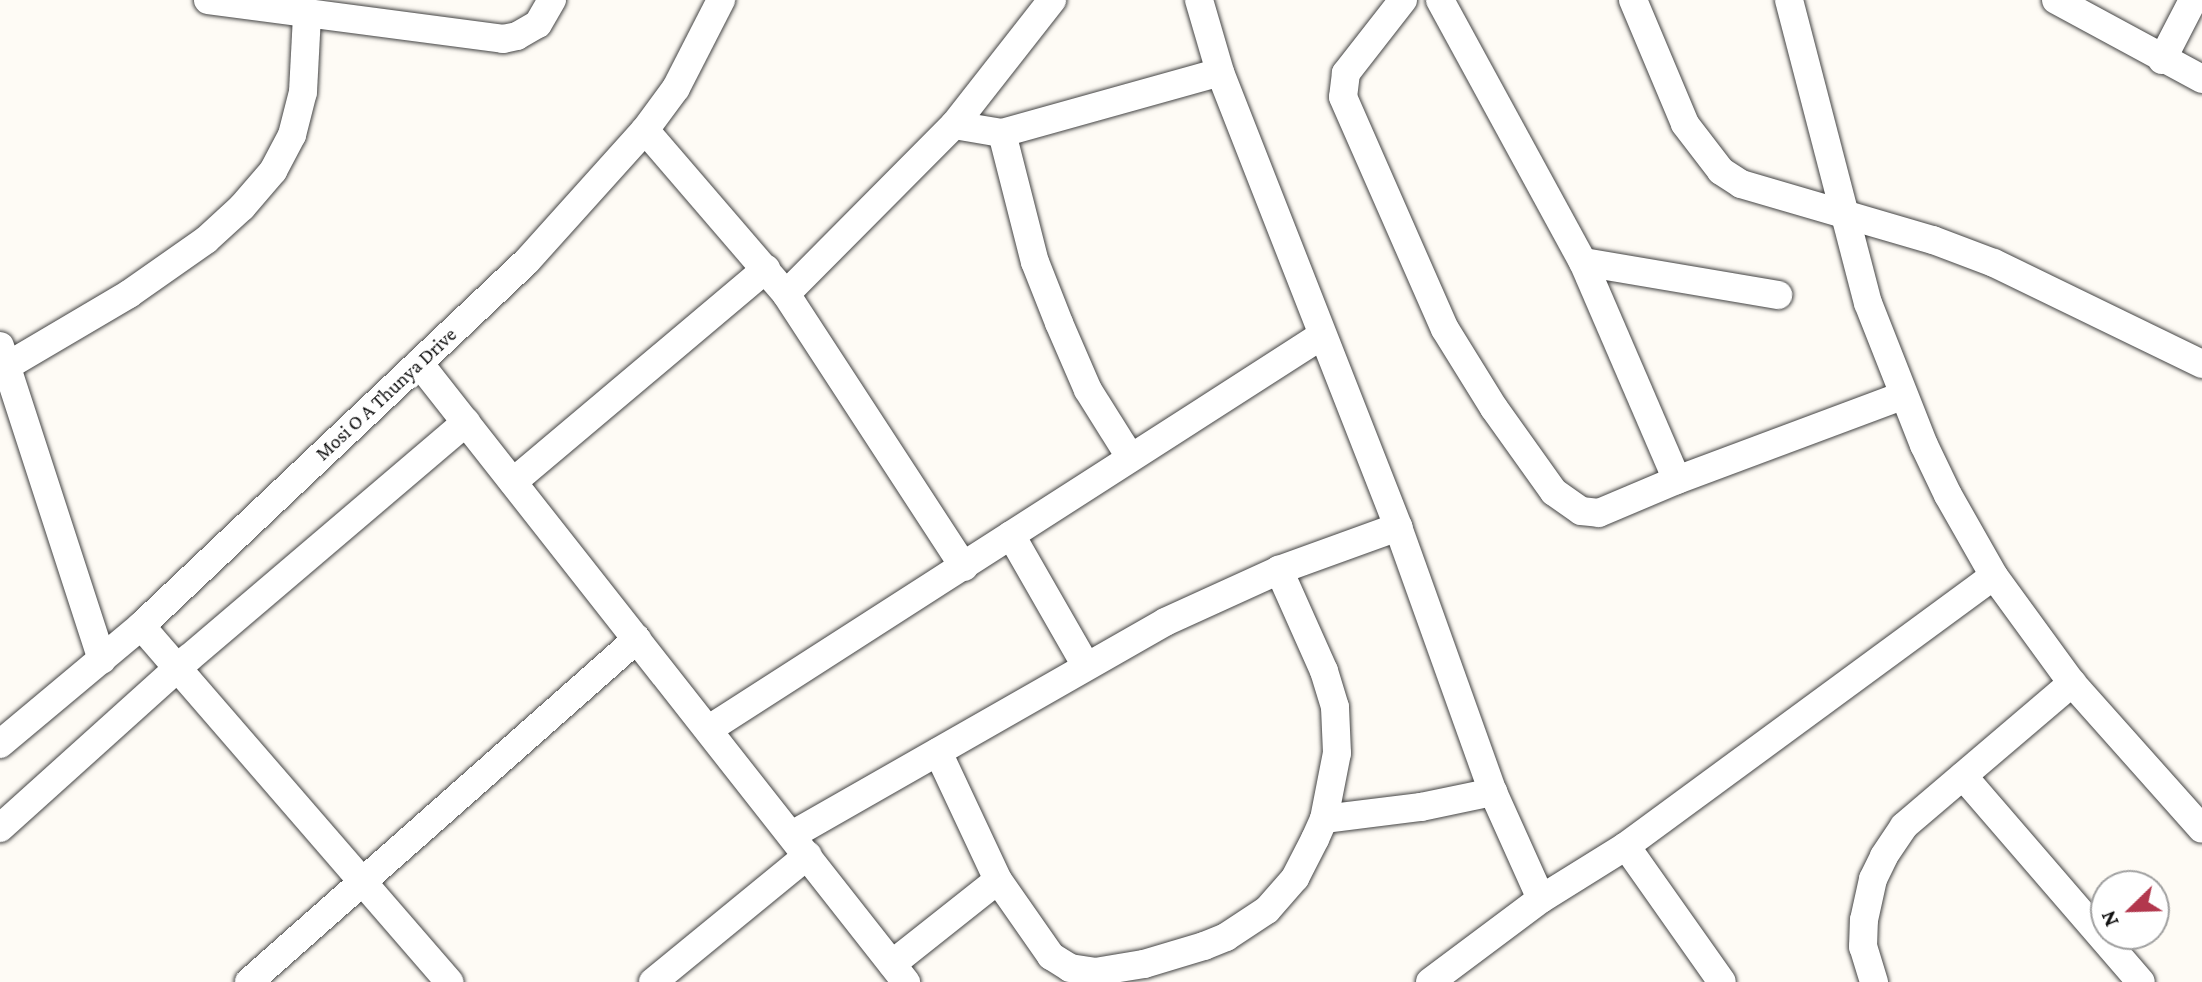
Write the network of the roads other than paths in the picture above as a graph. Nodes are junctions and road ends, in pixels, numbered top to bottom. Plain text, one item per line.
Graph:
1 (208, 0) edge
2 (552, 0) edge
3 (721, 0) edge
4 (1052, 0) edge
5 (1199, 0) edge
6 (1403, 0) edge
7 (1440, 0) edge
8 (1633, 0) edge
9 (1789, 0) edge
10 (2056, 0) edge
11 (2193, 0) edge
12 (307, 16) junction
13 (2162, 60) junction
14 (1220, 72) junction
15 (2202, 79) edge
16 (954, 125) junction
17 (645, 130) junction
18 (1002, 133) junction
19 (1844, 212) junction
20 (1583, 262) junction
21 (766, 269) junction
22 (786, 294) junction
23 (1778, 295) dead end
24 (1321, 336) junction
25 (3, 356) edge
26 (419, 363) junction
27 (2202, 364) edge
28 (1904, 395) junction
29 (466, 422) junction
30 (1130, 457) junction
31 (1677, 480) junction
32 (513, 482) junction
33 (1398, 527) junction
34 (1011, 535) junction
35 (964, 567) junction
36 (1279, 570) junction
37 (1994, 576) junction
38 (141, 626) junction
39 (637, 639) junction
40 (102, 660) junction
41 (1086, 666) junction
42 (178, 668) junction
43 (2072, 683) junction
44 (709, 729) junction
45 (0, 744) edge
46 (938, 752) junction
47 (1963, 776) junction
48 (1493, 792) junction
49 (1324, 819) junction
50 (0, 828) edge
51 (2202, 829) edge
52 (800, 845) junction
53 (1626, 846) junction
54 (998, 880) junction
55 (363, 884) junction
56 (1541, 899) junction
57 (899, 973) edge
58 (249, 982) edge
59 (449, 982) edge
60 (653, 982) edge
61 (1430, 982) edge
62 (1722, 982) edge
63 (1874, 982) edge
64 (2141, 982) edge

1 - 12 street
2 - 12 street
3 - 17 street, Mosi O A Thunya Drive
4 - 16 street
5 - 14 street
6 - 31 street
7 - 20 street
8 - 19 street
9 - 19 street
10 - 13 street
11 - 13 street
12 - 25 street
13 - 15 street
14 - 18 street
14 - 24 street
16 - 18 street
16 - 22 street
17 - 21 street
17 - 26 street, Mosi O A Thunya Drive
18 - 30 street
19 - 27 street
19 - 28 street
20 - 23 street
20 - 31 street
21 - 22 street
21 - 32 street
22 - 35 street
24 - 30 street
24 - 33 street
25 - 40 street
26 - 29 street
26 - 38 street, Mosi O A Thunya Drive
28 - 31 street
28 - 37 street
29 - 32 street
29 - 42 street
30 - 34 street
32 - 39 street
33 - 36 street
33 - 48 street
34 - 35 street
34 - 41 street
35 - 44 street
36 - 41 street
36 - 49 street
37 - 43 street
37 - 53 street
38 - 40 street, Mosi O A Thunya Drive
38 - 42 street
39 - 44 street
39 - 55 street
40 - 45 street, Mosi O A Thunya Drive
41 - 46 street
42 - 50 street
42 - 55 street
43 - 47 street
43 - 51 street
44 - 52 street
46 - 52 street
46 - 54 street
47 - 63 street
47 - 64 street
48 - 49 street
48 - 56 street
49 - 54 street
52 - 57 street
52 - 60 street
53 - 56 street
53 - 62 street
54 - 57 street
55 - 58 street
55 - 59 street
56 - 61 street

